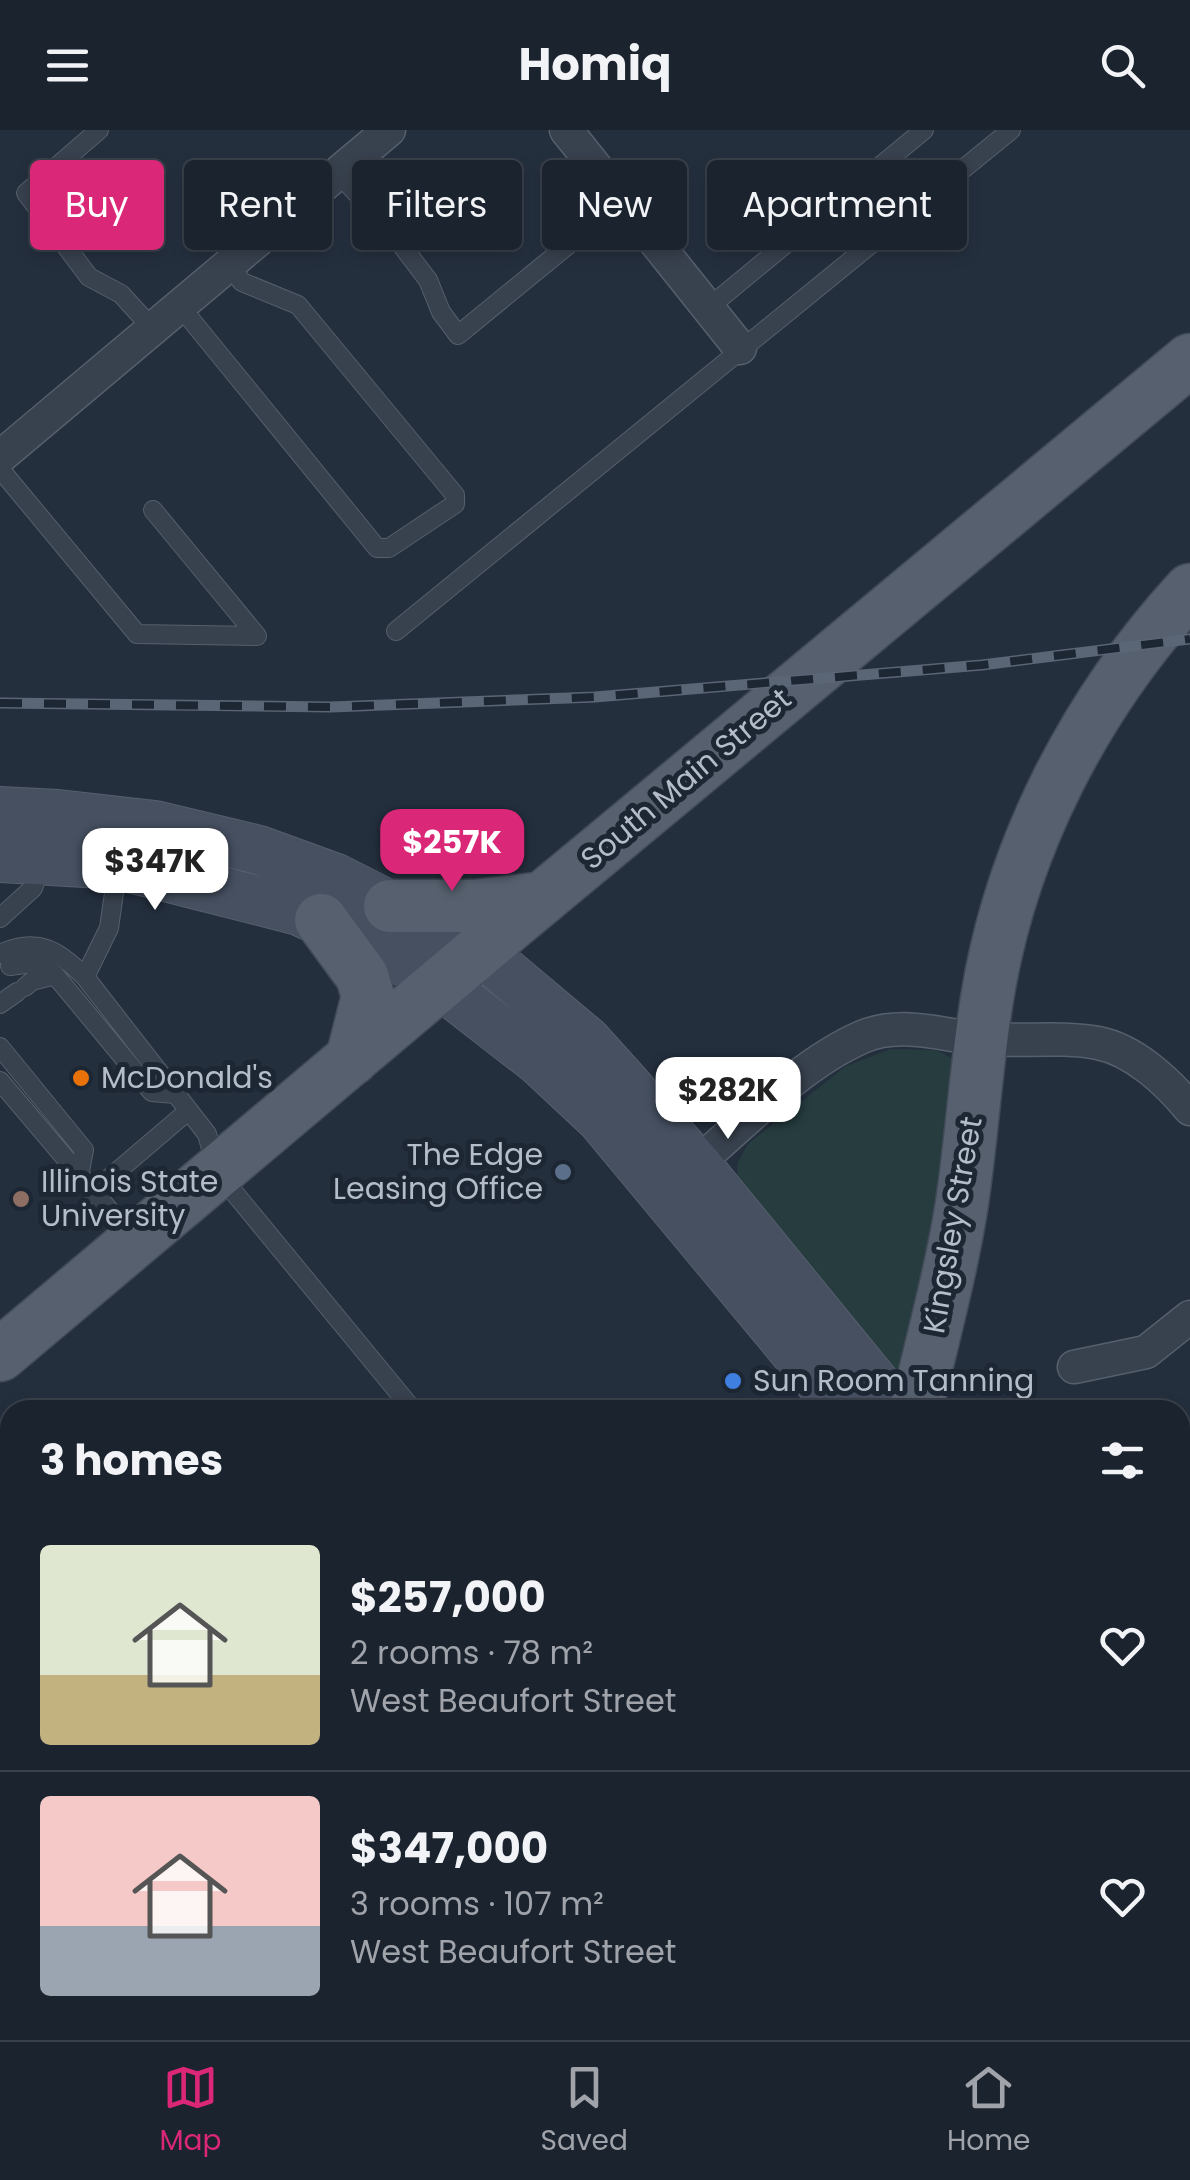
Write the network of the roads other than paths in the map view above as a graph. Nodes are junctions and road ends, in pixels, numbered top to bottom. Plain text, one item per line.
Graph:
1 (99, 130) edge
2 (390, 130) edge
3 (566, 130) edge
4 (924, 130) edge
5 (1011, 130) edge
6 (590, 160) edge
7 (338, 173) junction
8 (562, 250) edge
9 (662, 250) edge
10 (228, 264) junction
11 (180, 305) junction
12 (708, 308) junction
13 (152, 328) junction
14 (740, 348) junction
15 (1190, 360) edge
16 (0, 457) edge
17 (0, 469) edge
18 (153, 510) dead end
19 (1190, 590) edge
20 (396, 631) dead end
21 (0, 811) edge
22 (22, 858) edge
23 (118, 865) junction
24 (543, 898) junction
25 (390, 906) junction
26 (0, 918) edge
27 (321, 920) junction
28 (480, 951) junction
29 (2, 965) edge
30 (55, 975) junction
31 (85, 978) junction
32 (442, 984) junction
33 (0, 1004) edge
34 (982, 1039) junction
35 (0, 1047) edge
36 (352, 1059) junction
37 (0, 1081) edge
38 (175, 1094) junction
39 (1190, 1109) edge
40 (188, 1111) junction
41 (218, 1174) junction
42 (79, 1176) junction
43 (679, 1178) junction
44 (93, 1192) junction
45 (136, 1242) junction
46 (1190, 1317) edge
47 (0, 1356) edge
48 (1074, 1367) dead end
49 (405, 1400) edge
50 (836, 1400) edge
51 (889, 1400) edge
52 (919, 1400) edge

1 - 13 lane
2 - 7 street
3 - 6 street
4 - 12 lane
5 - 14 lane
7 - 8 lane
7 - 10 street
9 - 12 street
10 - 11 street
10 - 11 lane
11 - 13 street
12 - 14 street
13 - 16 street
14 - 20 lane
15 - 24 main road, South Main Street
17 - 18 lane
19 - 34 main road, Kingsley Street
21 - 25 main road
22 - 23 main road
22 - 26 lane
23 - 27 main road
23 - 31 lane
24 - 25 main road
24 - 28 main road, South Main Street
25 - 28 main road
27 - 32 main road
27 - 36 main road
28 - 32 main road, South Main Street
28 - 43 main road
29 - 30 lane
29 - 31 lane
30 - 33 lane
30 - 38 lane
31 - 38 lane
32 - 36 main road, South Main Street
32 - 43 main road
34 - 39 street
34 - 43 street
34 - 52 main road, Kingsley Street
35 - 42 lane
36 - 41 main road, South Main Street
37 - 42 lane
38 - 40 lane
40 - 41 lane
40 - 44 lane
41 - 45 main road, South Main Street
41 - 49 lane
42 - 44 lane
43 - 50 main road
43 - 51 main road
44 - 45 lane
45 - 47 main road, South Main Street
46 - 48 street

